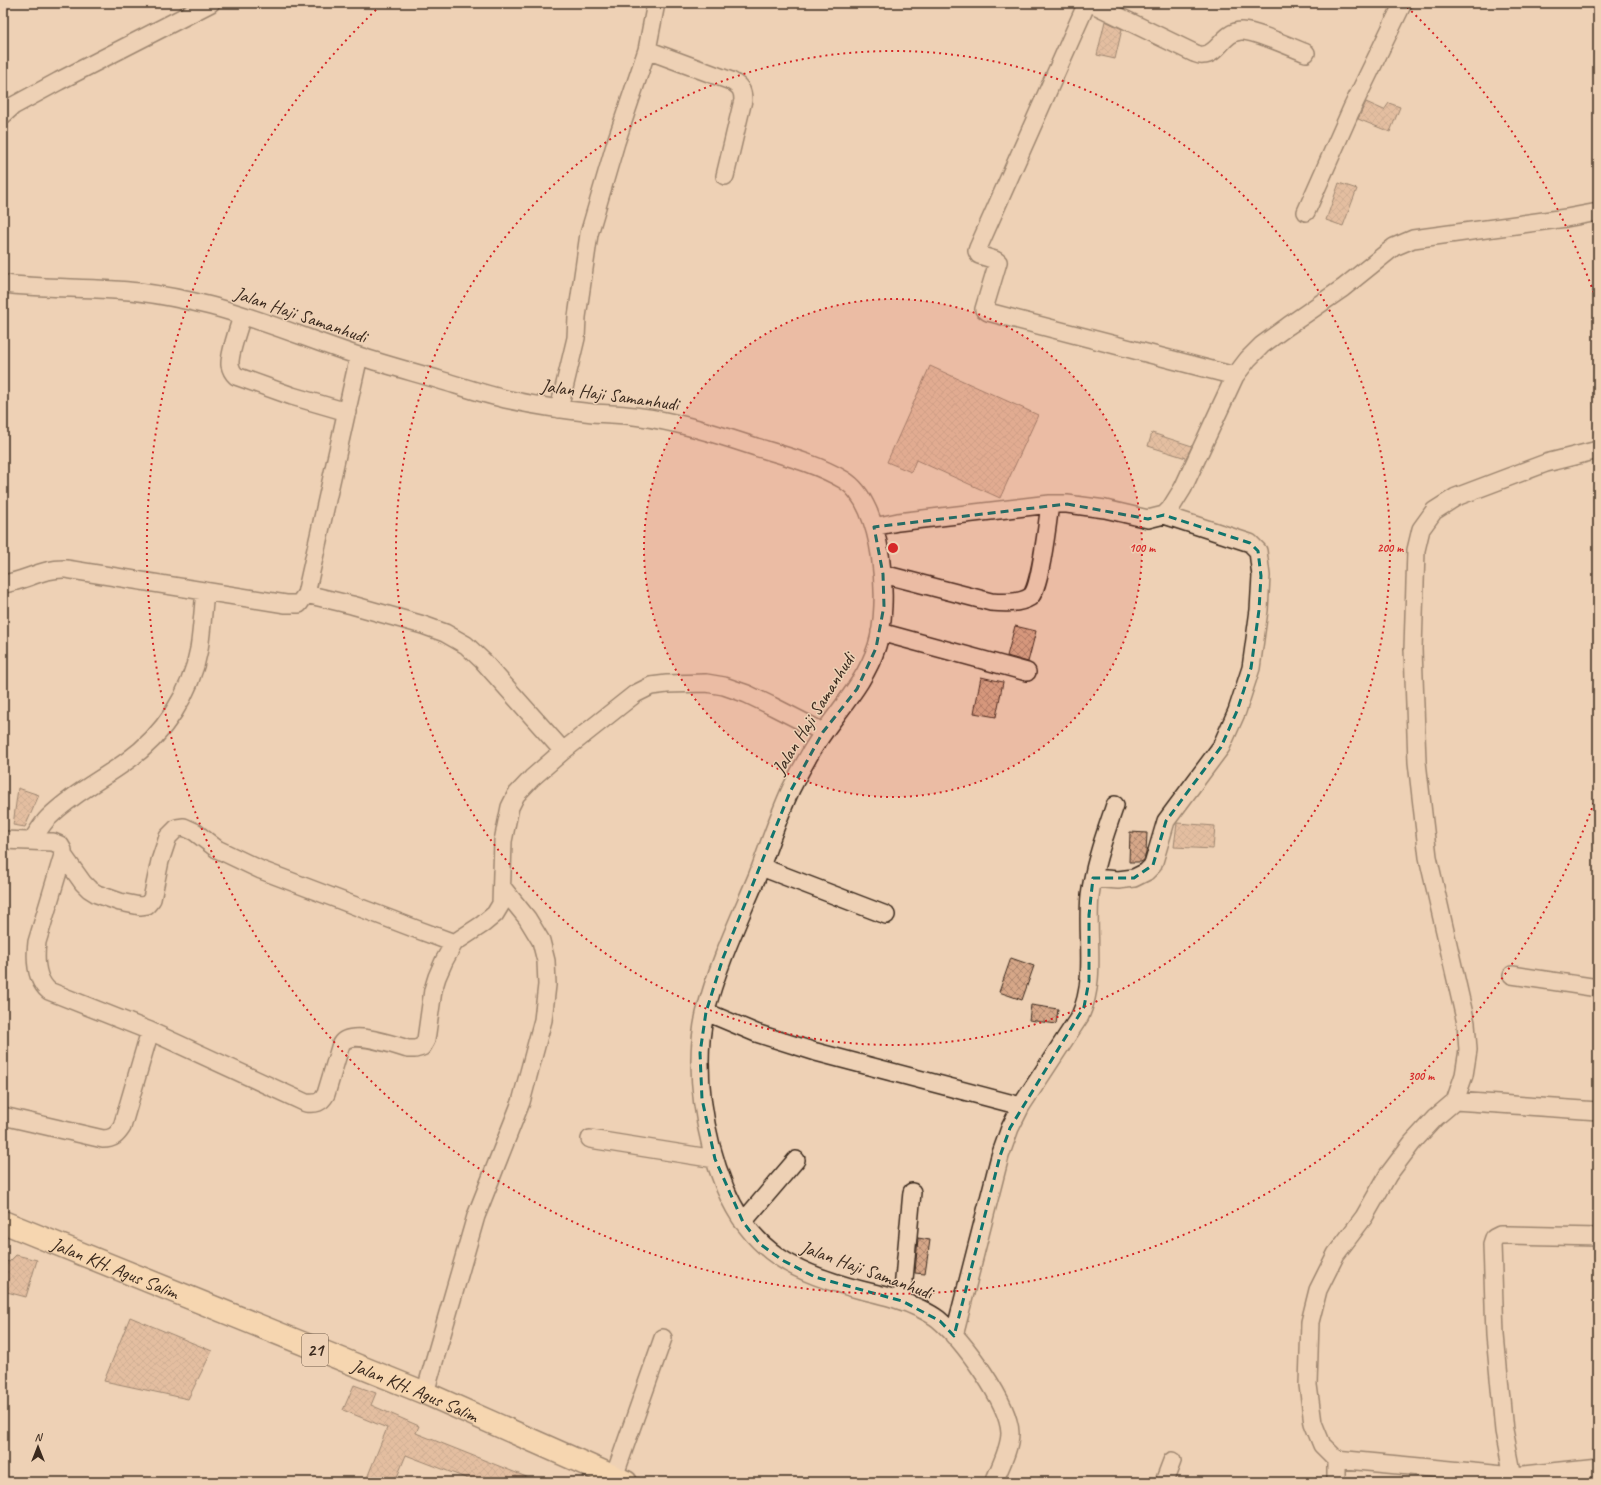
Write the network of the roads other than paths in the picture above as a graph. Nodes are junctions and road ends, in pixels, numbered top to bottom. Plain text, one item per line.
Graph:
1 (211, 3) edge
2 (656, 3) edge
3 (1087, 3) edge
4 (1092, 3) edge
5 (1403, 3) edge
6 (647, 50) junction
7 (1306, 53) dead end
8 (3, 115) edge
9 (725, 176) dead end
10 (1306, 212) dead end
11 (1598, 212) edge
12 (3, 284) edge
13 (242, 316) junction
14 (359, 356) junction
15 (1235, 376) junction
16 (559, 409) junction
17 (347, 412) junction
18 (1598, 450) edge
19 (1050, 504) junction
20 (1164, 515) junction
21 (874, 527) junction
22 (883, 574) junction
23 (3, 584) edge
24 (205, 591) junction
25 (306, 594) junction
26 (880, 632) junction
27 (1026, 672) dead end
28 (823, 732) junction
29 (563, 751) junction
30 (1116, 805) dead end
31 (3, 840) edge
32 (32, 840) junction
33 (63, 855) junction
34 (760, 866) junction
35 (1093, 878) junction
36 (502, 887) junction
37 (886, 915) dead end
38 (454, 943) junction
39 (1512, 975) dead end
40 (1598, 988) edge
41 (706, 1012) junction
42 (150, 1031) junction
43 (1455, 1101) junction
44 (1021, 1106) junction
45 (1598, 1111) edge
46 (3, 1116) edge
47 (590, 1140) dead end
48 (715, 1159) junction
49 (796, 1160) dead end
50 (912, 1192) dead end
51 (3, 1222) edge
52 (743, 1222) junction
53 (1598, 1237) edge
54 (902, 1301) junction
55 (954, 1336) junction
56 (663, 1338) dead end
57 (425, 1394) junction
58 (1336, 1459) junction
59 (1172, 1461) dead end
60 (1598, 1467) edge
61 (1514, 1479) edge
62 (620, 1480) edge
63 (994, 1482) edge
64 (1164, 1482) edge
65 (1336, 1482) edge

1 - 8 street
2 - 6 street
3 - 15 street
4 - 7 street
5 - 10 street
6 - 9 street
6 - 16 street
11 - 15 street
12 - 13 street, Jalan Haji Samanhudi
13 - 14 street, Jalan Haji Samanhudi
13 - 17 street
14 - 16 street, Jalan Haji Samanhudi
14 - 17 street
15 - 20 street
16 - 21 street, Jalan Haji Samanhudi
17 - 25 street
18 - 43 street
19 - 20 street
19 - 21 street
19 - 22 street
20 - 35 street
21 - 22 street, Jalan Haji Samanhudi
22 - 26 street, Jalan Haji Samanhudi
23 - 24 street
24 - 25 street
24 - 32 street
25 - 29 street
26 - 27 street
26 - 28 street, Jalan Haji Samanhudi
28 - 29 street
28 - 34 street, Jalan Haji Samanhudi
29 - 36 street
30 - 35 street
31 - 32 street
32 - 33 street
33 - 38 street
33 - 42 street
34 - 37 street
34 - 41 street, Jalan Haji Samanhudi
35 - 44 street
36 - 38 street
36 - 57 street
38 - 42 street
39 - 40 street
41 - 44 street
41 - 48 street, Jalan Haji Samanhudi
42 - 46 street
43 - 45 street
43 - 58 street
44 - 55 street
47 - 48 street
48 - 52 street, Jalan Haji Samanhudi
49 - 52 street
50 - 54 street
51 - 57 highway, Jalan KH. Agus Salim / 21
52 - 54 street, Jalan Haji Samanhudi
53 - 61 street
54 - 55 street, Jalan Haji Samanhudi
55 - 63 street, Jalan Haji Samanhudi
56 - 62 street
57 - 62 highway, Jalan KH. Agus Salim / 21
58 - 61 street
58 - 65 street
59 - 64 street
60 - 61 street

